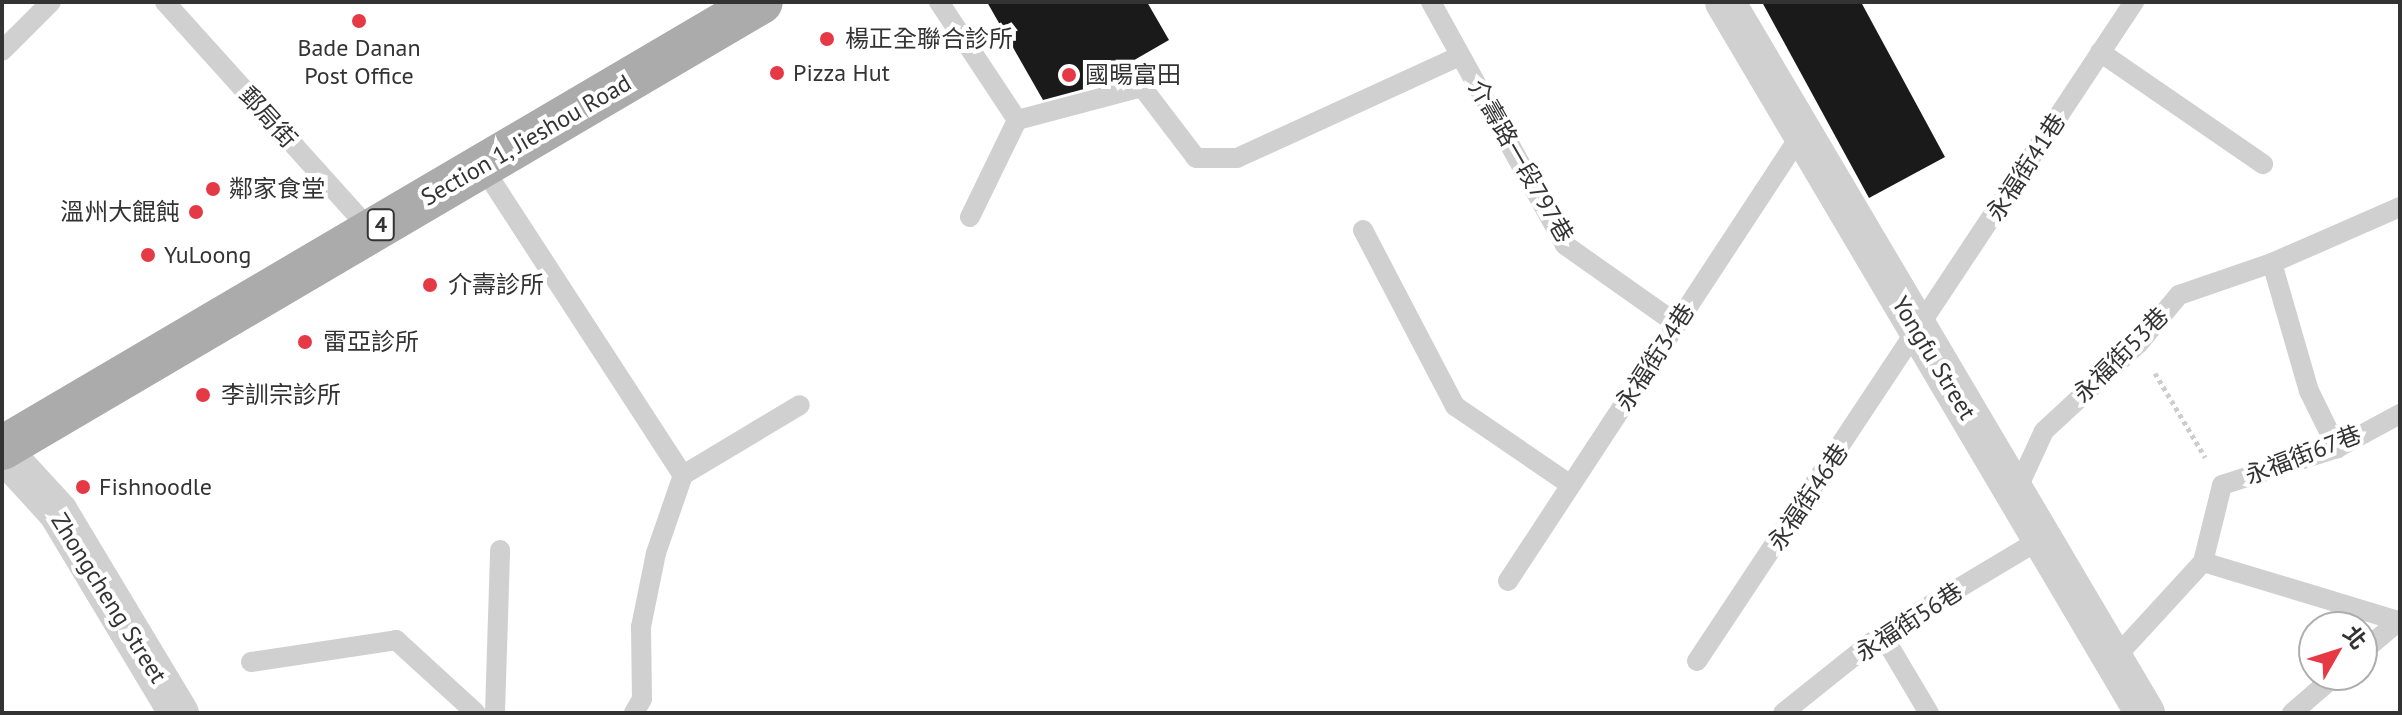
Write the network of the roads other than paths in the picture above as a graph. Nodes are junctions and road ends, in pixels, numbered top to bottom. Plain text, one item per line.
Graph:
1 (51, 2) edge
2 (165, 2) edge
3 (761, 2) edge
4 (939, 2) edge
5 (1431, 2) edge
6 (1725, 2) edge
7 (2134, 2) edge
8 (2, 51) edge
9 (2100, 52) junction
10 (1460, 56) junction
11 (1017, 120) junction
12 (1802, 133) junction
13 (2263, 164) dead end
14 (482, 166) junction
15 (2400, 207) edge
16 (970, 217) dead end
17 (1363, 230) dead end
18 (371, 231) junction
19 (2272, 263) junction
20 (1677, 324) junction
21 (1919, 332) junction
22 (800, 405) dead end
23 (2400, 414) edge
24 (2337, 448) junction
25 (2, 450) edge
26 (683, 475) junction
27 (1571, 485) junction
28 (2014, 495) junction
29 (2041, 539) junction
30 (500, 550) dead end
31 (2203, 562) junction
32 (1508, 581) dead end
33 (2399, 620) edge
34 (1882, 634) junction
35 (2378, 638) edge
36 (2113, 660) junction
37 (1697, 661) dead end
38 (251, 662) dead end
39 (2317, 691) edge
40 (179, 713) edge
41 (476, 713) edge
42 (495, 713) edge
43 (634, 713) edge
44 (1783, 713) edge
45 (1929, 713) edge
46 (2145, 713) edge
47 (2292, 713) edge

1 - 8 lane
2 - 18 lane, 郵局街
3 - 14 main road, Section 1, Jieshou Road / 4
4 - 11 lane
5 - 10 lane, 介壽路一段797巷
6 - 12 street, Yongfu Street
7 - 9 lane, 永福街41巷
9 - 13 lane
9 - 21 lane, 永福街41巷
10 - 11 lane
10 - 20 lane, 介壽路一段797巷
11 - 16 lane
12 - 20 lane, 永福街34巷
12 - 21 street, Yongfu Street
14 - 18 main road, Section 1, Jieshou Road / 4
14 - 26 lane
15 - 19 lane, 永福街53巷
17 - 27 lane
18 - 25 main road, Section 1, Jieshou Road / 4
19 - 24 lane
19 - 28 lane, 永福街53巷
20 - 27 lane, 永福街34巷
21 - 28 street, Yongfu Street
21 - 37 lane, 永福街46巷
22 - 26 lane
23 - 24 lane, 永福街67巷
24 - 31 lane, 永福街67巷
25 - 40 street, Zhongcheng Street
26 - 43 lane
27 - 32 lane, 永福街34巷
28 - 29 street, Yongfu Street
29 - 34 lane, 永福街56巷
29 - 36 street, Yongfu Street
30 - 42 lane
31 - 33 lane
31 - 36 lane, 永福街67巷
33 - 35 lane
34 - 44 lane, 永福街56巷
34 - 45 lane
36 - 46 street, Yongfu Street
38 - 41 lane
39 - 47 lane

